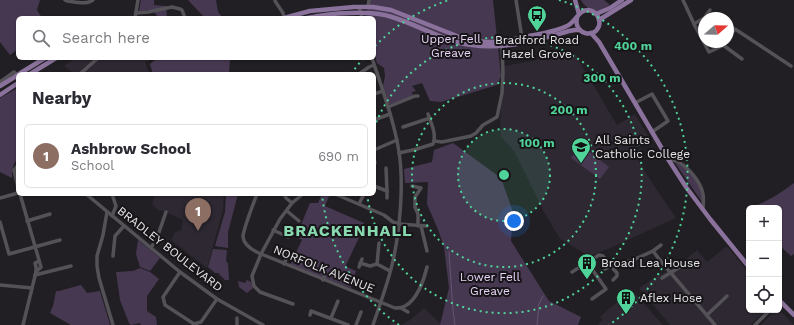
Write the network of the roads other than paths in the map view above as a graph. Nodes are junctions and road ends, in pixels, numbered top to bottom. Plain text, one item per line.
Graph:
1 (66, 0) edge
2 (93, 0) edge
3 (138, 0) edge
4 (369, 0) edge
5 (516, 0) edge
6 (622, 0) edge
7 (631, 0) edge
8 (683, 0) edge
9 (275, 1) dead end
10 (576, 1) edge
11 (359, 7) junction
12 (368, 7) junction
13 (584, 11) junction
14 (136, 13) junction
15 (596, 14) junction
16 (362, 15) edge
17 (135, 16) edge
18 (184, 16) edge
19 (285, 16) edge
20 (291, 16) edge
21 (321, 16) edge
22 (578, 16) junction
23 (599, 20) junction
24 (698, 22) edge
25 (694, 24) junction
26 (580, 30) junction
27 (734, 30) edge
28 (698, 31) edge
29 (594, 32) junction
30 (522, 38) junction
31 (502, 46) junction
32 (707, 48) edge
33 (718, 48) edge
34 (729, 48) edge
35 (742, 59) dead end
36 (41, 60) edge
37 (53, 60) edge
38 (96, 60) edge
39 (372, 60) edge
40 (374, 66) junction
41 (791, 66) dead end
42 (22, 72) edge
43 (33, 72) edge
44 (82, 72) edge
45 (362, 72) edge
46 (16, 73) edge
47 (16, 76) edge
48 (0, 82) edge
49 (16, 84) edge
50 (0, 86) edge
51 (383, 91) junction
52 (376, 93) edge
53 (0, 95) edge
54 (415, 95) dead end
55 (635, 104) junction
56 (388, 107) junction
57 (390, 114) junction
58 (376, 119) edge
59 (408, 130) dead end
60 (652, 132) junction
61 (397, 140) junction
62 (434, 141) junction
63 (376, 149) edge
64 (399, 152) junction
65 (668, 159) junction
66 (380, 162) dead end
67 (376, 163) edge
68 (16, 167) edge
69 (386, 168) dead end
70 (16, 179) edge
71 (412, 186) dead end
72 (376, 187) edge
73 (387, 191) junction
74 (16, 194) edge
75 (20, 196) edge
76 (88, 196) edge
77 (113, 196) edge
78 (256, 196) edge
79 (285, 196) edge
80 (301, 196) edge
81 (340, 196) edge
82 (363, 196) edge
83 (410, 197) dead end
84 (415, 197) junction
85 (0, 198) edge
86 (387, 198) dead end
87 (292, 204) junction
88 (359, 204) junction
89 (703, 210) junction
90 (287, 211) junction
91 (107, 212) junction
92 (166, 212) dead end
93 (50, 214) dead end
94 (112, 216) junction
95 (27, 221) junction
96 (299, 221) dead end
97 (0, 222) edge
98 (399, 224) junction
99 (124, 226) junction
100 (419, 226) junction
101 (427, 226) dead end
102 (273, 230) junction
103 (288, 237) dead end
104 (60, 240) dead end
105 (379, 243) dead end
106 (661, 245) dead end
107 (35, 246) junction
108 (151, 248) junction
109 (427, 251) dead end
110 (653, 251) junction
111 (261, 254) junction
112 (113, 256) dead end
113 (288, 257) dead end
114 (39, 261) junction
115 (588, 262) junction
116 (360, 263) dead end
117 (746, 263) edge
118 (284, 264) junction
119 (376, 264) junction
120 (71, 266) dead end
121 (611, 266) junction
122 (41, 267) junction
123 (427, 267) dead end
124 (680, 267) dead end
125 (605, 269) dead end
126 (311, 270) dead end
127 (390, 271) junction
128 (180, 272) junction
129 (572, 272) dead end
130 (670, 273) junction
131 (36, 274) junction
132 (43, 274) junction
133 (309, 274) junction
134 (325, 274) dead end
135 (662, 278) dead end
136 (323, 280) junction
137 (613, 280) dead end
138 (0, 285) edge
139 (32, 288) junction
140 (727, 296) dead end
141 (217, 299) junction
142 (592, 300) dead end
143 (338, 301) dead end
144 (381, 302) junction
145 (782, 303) edge
146 (293, 304) dead end
147 (400, 308) junction
148 (306, 309) dead end
149 (361, 312) dead end
150 (408, 312) dead end
151 (767, 313) edge
152 (706, 315) junction
153 (794, 315) edge
154 (237, 318) dead end
155 (331, 318) junction
156 (757, 324) edge
157 (23, 325) edge
158 (113, 325) edge
159 (237, 325) edge
160 (262, 325) edge
161 (348, 325) edge
162 (356, 325) edge
163 (373, 325) edge
164 (715, 325) edge

1 - 2 street
3 - 14 street
4 - 12 street
5 - 30 street
6 - 15 main road
7 - 23 main road
8 - 25 street
9 - 19 street
10 - 13 main road
10 - 22 main road
11 - 12 main road
11 - 16 street
11 - 20 main road
12 - 30 main road
13 - 15 main road
13 - 22 main road
14 - 17 street
14 - 18 street
15 - 23 main road
16 - 21 main road
16 - 31 main road
22 - 26 main road
22 - 30 main road
23 - 29 main road
24 - 25 street
25 - 28 street
26 - 29 main road
26 - 31 main road
27 - 41 street
29 - 55 main road
31 - 62 street
32 - 33 street
34 - 35 street
36 - 42 main road
37 - 43 main road
38 - 44 street
39 - 40 street
40 - 45 street
40 - 51 street
46 - 48 street
47 - 50 main road
49 - 53 main road
51 - 52 street
51 - 56 street
54 - 56 street
55 - 60 main road
55 - 60 street
56 - 57 street
57 - 58 street
57 - 61 street
59 - 62 street
60 - 65 main road
61 - 63 street
61 - 64 street
62 - 64 street
64 - 98 street
65 - 89 main road
65 - 89 street
66 - 67 street
68 - 70 street
69 - 73 street
71 - 84 street
72 - 73 street
73 - 86 street
74 - 85 street
75 - 95 street
76 - 91 street, BRADLEY BOULEVARD
77 - 94 street
78 - 111 street, NORFOLK AVENUE
79 - 87 street
80 - 87 street
81 - 88 street
82 - 88 street
83 - 84 street
84 - 100 street
87 - 90 street
88 - 98 street
89 - 117 main road
90 - 96 street
90 - 102 street
91 - 94 street, BRADLEY BOULEVARD
91 - 158 street
92 - 108 street
93 - 95 street
94 - 99 street, BRADLEY BOULEVARD
95 - 107 street
97 - 107 street
98 - 100 street
98 - 127 street
99 - 108 street, BRADLEY BOULEVARD
99 - 112 street
100 - 101 street
100 - 109 street
102 - 103 street
102 - 111 street
104 - 107 street
105 - 119 street
106 - 110 street
107 - 114 street
108 - 128 street, BRADLEY BOULEVARD
110 - 121 street
110 - 130 street
111 - 118 street, NORFOLK AVENUE
111 - 146 street
113 - 118 street
114 - 122 street
114 - 131 street
115 - 121 street
115 - 129 street
115 - 142 street
116 - 119 street
118 - 133 street, NORFOLK AVENUE
119 - 127 street
120 - 132 street
121 - 125 street
121 - 137 street
122 - 131 street
122 - 132 street
123 - 147 street
124 - 130 street
126 - 133 street
127 - 144 street
128 - 141 street, BRADLEY BOULEVARD
128 - 141 street
130 - 135 street
130 - 152 street
131 - 132 street
131 - 139 street
133 - 136 street, NORFOLK AVENUE
134 - 136 street
136 - 144 street, NORFOLK AVENUE
138 - 139 street
139 - 157 street
140 - 152 street
141 - 160 street, BRADLEY BOULEVARD
143 - 155 street
144 - 147 street, NORFOLK AVENUE
144 - 163 street
145 - 153 main road
147 - 150 street, NORFOLK AVENUE
148 - 155 street
149 - 162 street
151 - 156 street
152 - 164 street
154 - 159 street
155 - 161 street

